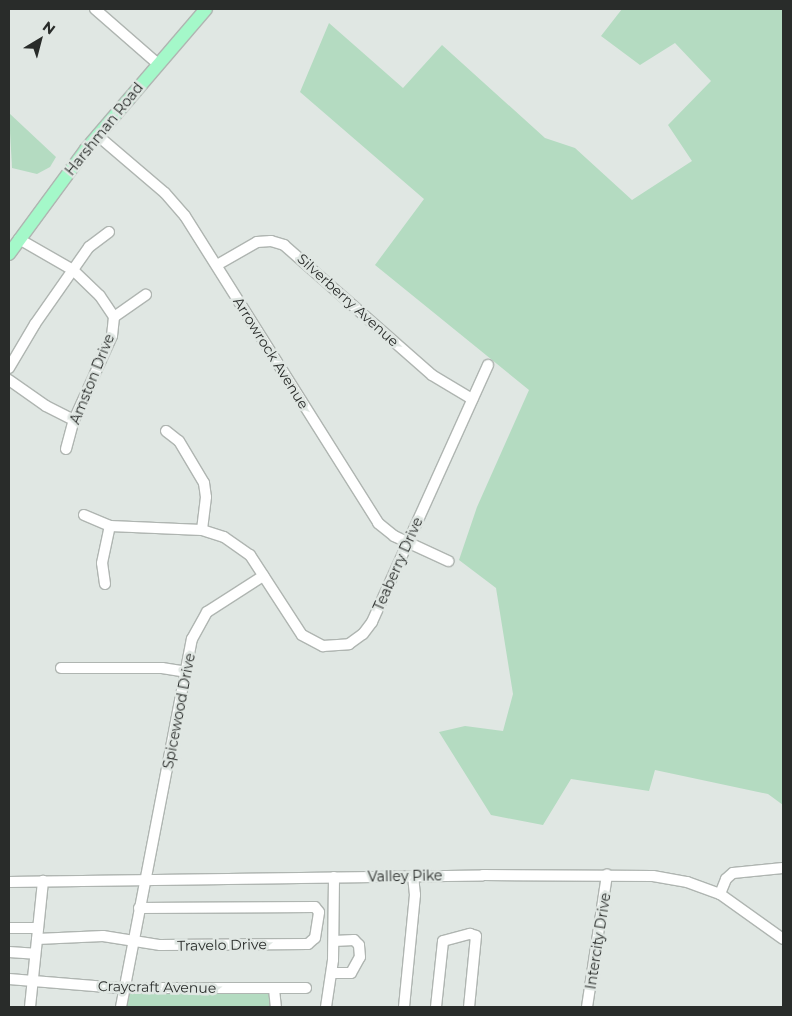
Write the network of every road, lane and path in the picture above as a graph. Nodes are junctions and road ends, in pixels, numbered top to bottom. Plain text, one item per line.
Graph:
1 (95, 9) edge
2 (206, 9) edge
3 (106, 12) edge
4 (158, 64) junction
5 (98, 135) junction
6 (109, 232) dead end
7 (19, 239) junction
8 (9, 254) edge
9 (217, 265) junction
10 (73, 270) junction
11 (146, 295) dead end
12 (114, 317) junction
13 (488, 366) dead end
14 (9, 368) edge
15 (9, 380) edge
16 (472, 399) junction
17 (74, 420) junction
18 (166, 431) dead end
19 (66, 449) dead end
20 (84, 515) dead end
21 (110, 526) junction
22 (202, 530) junction
23 (408, 542) junction
24 (448, 561) dead end
25 (263, 576) junction
26 (105, 584) dead end
27 (60, 668) dead end
28 (186, 672) junction
29 (783, 868) edge
30 (607, 875) junction
31 (413, 876) junction
32 (334, 877) junction
33 (147, 879) junction
34 (43, 881) junction
35 (9, 882) edge
36 (720, 894) junction
37 (139, 908) junction
38 (9, 928) edge
39 (38, 928) junction
40 (782, 934) edge
41 (37, 939) junction
42 (134, 939) junction
43 (334, 940) junction
44 (9, 952) edge
45 (35, 954) junction
46 (332, 973) junction
47 (9, 979) edge
48 (33, 981) junction
49 (125, 987) junction
50 (306, 988) dead end
51 (274, 989) junction
52 (30, 1007) edge
53 (121, 1007) edge
54 (276, 1007) edge
55 (326, 1007) edge
56 (404, 1007) edge
57 (436, 1007) edge
58 (469, 1007) edge
59 (587, 1007) edge

1 - 3 street
2 - 4 main road, Harshman Road
3 - 4 street
4 - 5 main road, Harshman Road
5 - 7 main road, Harshman Road
5 - 9 street, Arrowrock Avenue
6 - 10 street
7 - 8 main road, Harshman Road
7 - 10 street
9 - 16 street, Silverberry Avenue
9 - 23 street, Arrowrock Avenue
10 - 12 street
10 - 14 street
11 - 12 street, Amston Drive
12 - 17 street, Amston Drive
13 - 16 street, Teaberry Drive
15 - 17 street
16 - 23 street, Teaberry Drive
17 - 19 street, Amston Drive
18 - 22 street
20 - 21 street
21 - 22 street
21 - 26 street
22 - 25 street, Teaberry Drive
23 - 24 street, Arrowrock Avenue
23 - 25 street, Teaberry Drive
25 - 28 street, Spicewood Drive
27 - 28 street
28 - 33 street, Spicewood Drive
29 - 36 street
30 - 31 street, Valley Pike
30 - 36 street, Valley Pike
30 - 59 street, Intercity Drive
31 - 32 street, Valley Pike
31 - 56 street
32 - 33 street, Valley Pike
32 - 43 street
33 - 34 street, Valley Pike
33 - 37 street, Spicewood Drive
34 - 35 street, Valley Pike
34 - 39 street
36 - 40 street, Valley Pike
37 - 42 street, Spicewood Drive
37 - 42 street, Travelo Drive
38 - 39 street
39 - 41 street
41 - 42 street, Travelo Drive
41 - 45 street
42 - 49 street, Spicewood Drive
43 - 46 street
43 - 46 street
44 - 45 street
45 - 48 street
46 - 55 street
47 - 48 street, Craycraft Avenue
48 - 49 street, Craycraft Avenue
48 - 52 street
49 - 51 street, Craycraft Avenue
49 - 53 street, Spicewood Drive
50 - 51 street, Craycraft Avenue
51 - 54 street
57 - 58 street

